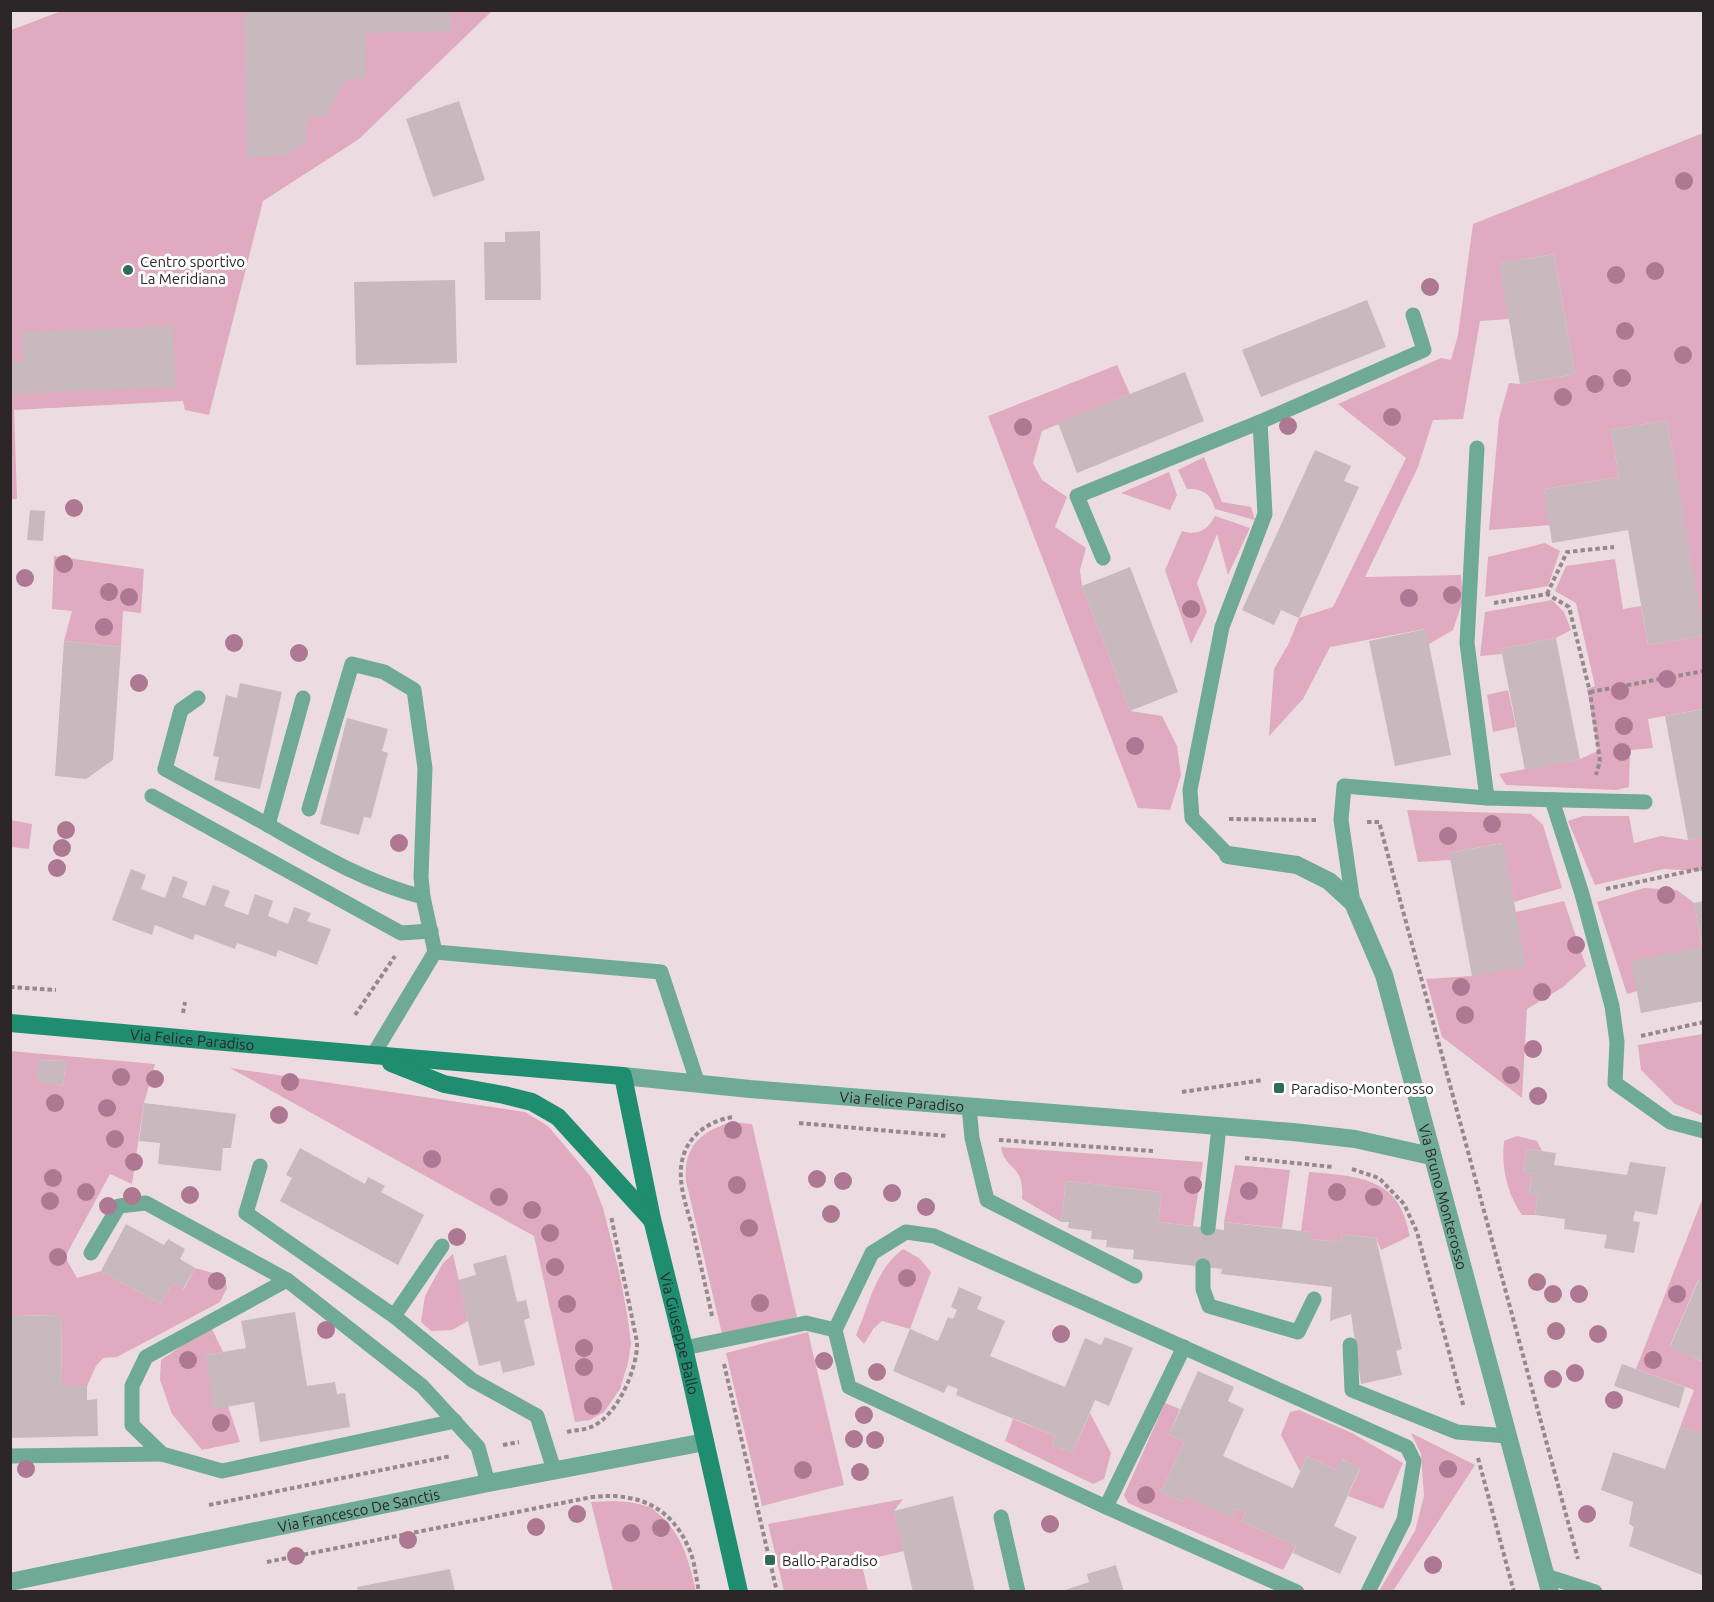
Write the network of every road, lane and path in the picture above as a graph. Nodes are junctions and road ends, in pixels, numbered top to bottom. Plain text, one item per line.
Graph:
1 (1413, 315) dead end
2 (1260, 422) junction
3 (1477, 448) dead end
4 (1614, 547) dead end
5 (1103, 558) dead end
6 (1547, 594) junction
7 (1470, 607) junction
8 (1704, 670) edge
9 (1590, 692) junction
10 (198, 698) dead end
11 (303, 698) dead end
12 (152, 796) dead end
13 (1487, 798) junction
14 (1552, 800) junction
15 (1590, 801) junction
16 (1645, 802) dead end
17 (309, 809) dead end
18 (268, 825) junction
19 (1228, 855) joint
20 (1704, 868) edge
21 (1582, 894) junction
22 (423, 897) junction
23 (1353, 903) junction
24 (431, 931) junction
25 (435, 952) junction
26 (10, 987) edge
27 (56, 990) dead end
28 (1704, 1022) edge
29 (10, 1023) edge
30 (1617, 1042) junction
31 (373, 1056) junction
32 (623, 1076) junction
33 (1263, 1080) dead end
34 (698, 1084) junction
35 (1182, 1092) dead end
36 (969, 1107) junction
37 (1219, 1127) junction
38 (1704, 1131) edge
39 (1431, 1156) junction
40 (260, 1166) dead end
41 (609, 1208) dead end
42 (652, 1219) junction
43 (1208, 1228) dead end
44 (442, 1246) dead end
45 (91, 1253) dead end
46 (1203, 1266) dead end
47 (1135, 1276) dead end
48 (286, 1280) junction
49 (1314, 1299) dead end
50 (393, 1316) junction
51 (835, 1329) junction
52 (1350, 1345) dead end
53 (1184, 1347) junction
54 (684, 1348) junction
55 (455, 1421) junction
56 (544, 1436) junction
57 (1507, 1436) junction
58 (705, 1442) junction
59 (480, 1450) junction
60 (162, 1454) junction
61 (10, 1456) edge
62 (554, 1470) junction
63 (488, 1483) junction
64 (209, 1505) dead end
65 (1106, 1507) junction
66 (1001, 1517) dead end
67 (267, 1562) dead end
68 (10, 1582) edge
69 (1548, 1584) edge
70 (699, 1592) edge
71 (739, 1592) edge
72 (1018, 1592) edge
73 (1297, 1592) edge
74 (1368, 1592) edge
75 (1595, 1592) edge

1 - 2 lane
2 - 5 lane
2 - 19 lane
3 - 7 lane
4 - 6 path
6 - 7 path
6 - 9 path
7 - 13 lane
8 - 9 path
9 - 15 path
10 - 18 lane
11 - 18 lane
12 - 24 lane
13 - 14 lane
13 - 23 lane
14 - 15 lane
14 - 21 lane
15 - 16 lane
17 - 22 lane
18 - 22 lane
19 - 23 street, Via Bruno Monterosso
20 - 21 path
21 - 30 lane
22 - 24 lane
23 - 39 street, Via Bruno Monterosso
24 - 25 lane
25 - 31 lane
25 - 34 lane
26 - 27 path
28 - 30 path
29 - 31 main road, Via Felice Paradiso
30 - 38 lane
31 - 32 main road, Via Felice Paradiso
31 - 42 main road, Via Felice Paradiso
32 - 34 street, Via Felice Paradiso
32 - 42 main road, Via Giuseppe Ballo
33 - 35 path
34 - 36 street, Via Felice Paradiso
36 - 37 street, Via Felice Paradiso
36 - 47 lane
37 - 39 street, Via Felice Paradiso
37 - 43 lane
39 - 57 street, Via Bruno Monterosso
40 - 50 lane
41 - 56 path
42 - 54 main road, Via Giuseppe Ballo
44 - 50 lane
45 - 48 lane
46 - 49 lane
48 - 55 lane
48 - 60 lane
50 - 56 lane
51 - 53 lane
51 - 54 lane
51 - 65 lane
52 - 57 lane
53 - 65 lane
53 - 74 lane
54 - 58 main road, Via Giuseppe Ballo
55 - 59 lane
55 - 60 lane
56 - 59 path
56 - 62 lane
57 - 69 street, Via Bruno Monterosso
58 - 62 street, Via Francesco De Sanctis
58 - 71 main road, Via Giuseppe Ballo
59 - 63 lane
59 - 64 path
60 - 61 lane
62 - 63 street, Via Francesco De Sanctis
63 - 68 street, Via Francesco De Sanctis
65 - 73 lane
66 - 72 lane
67 - 70 path
69 - 75 lane

